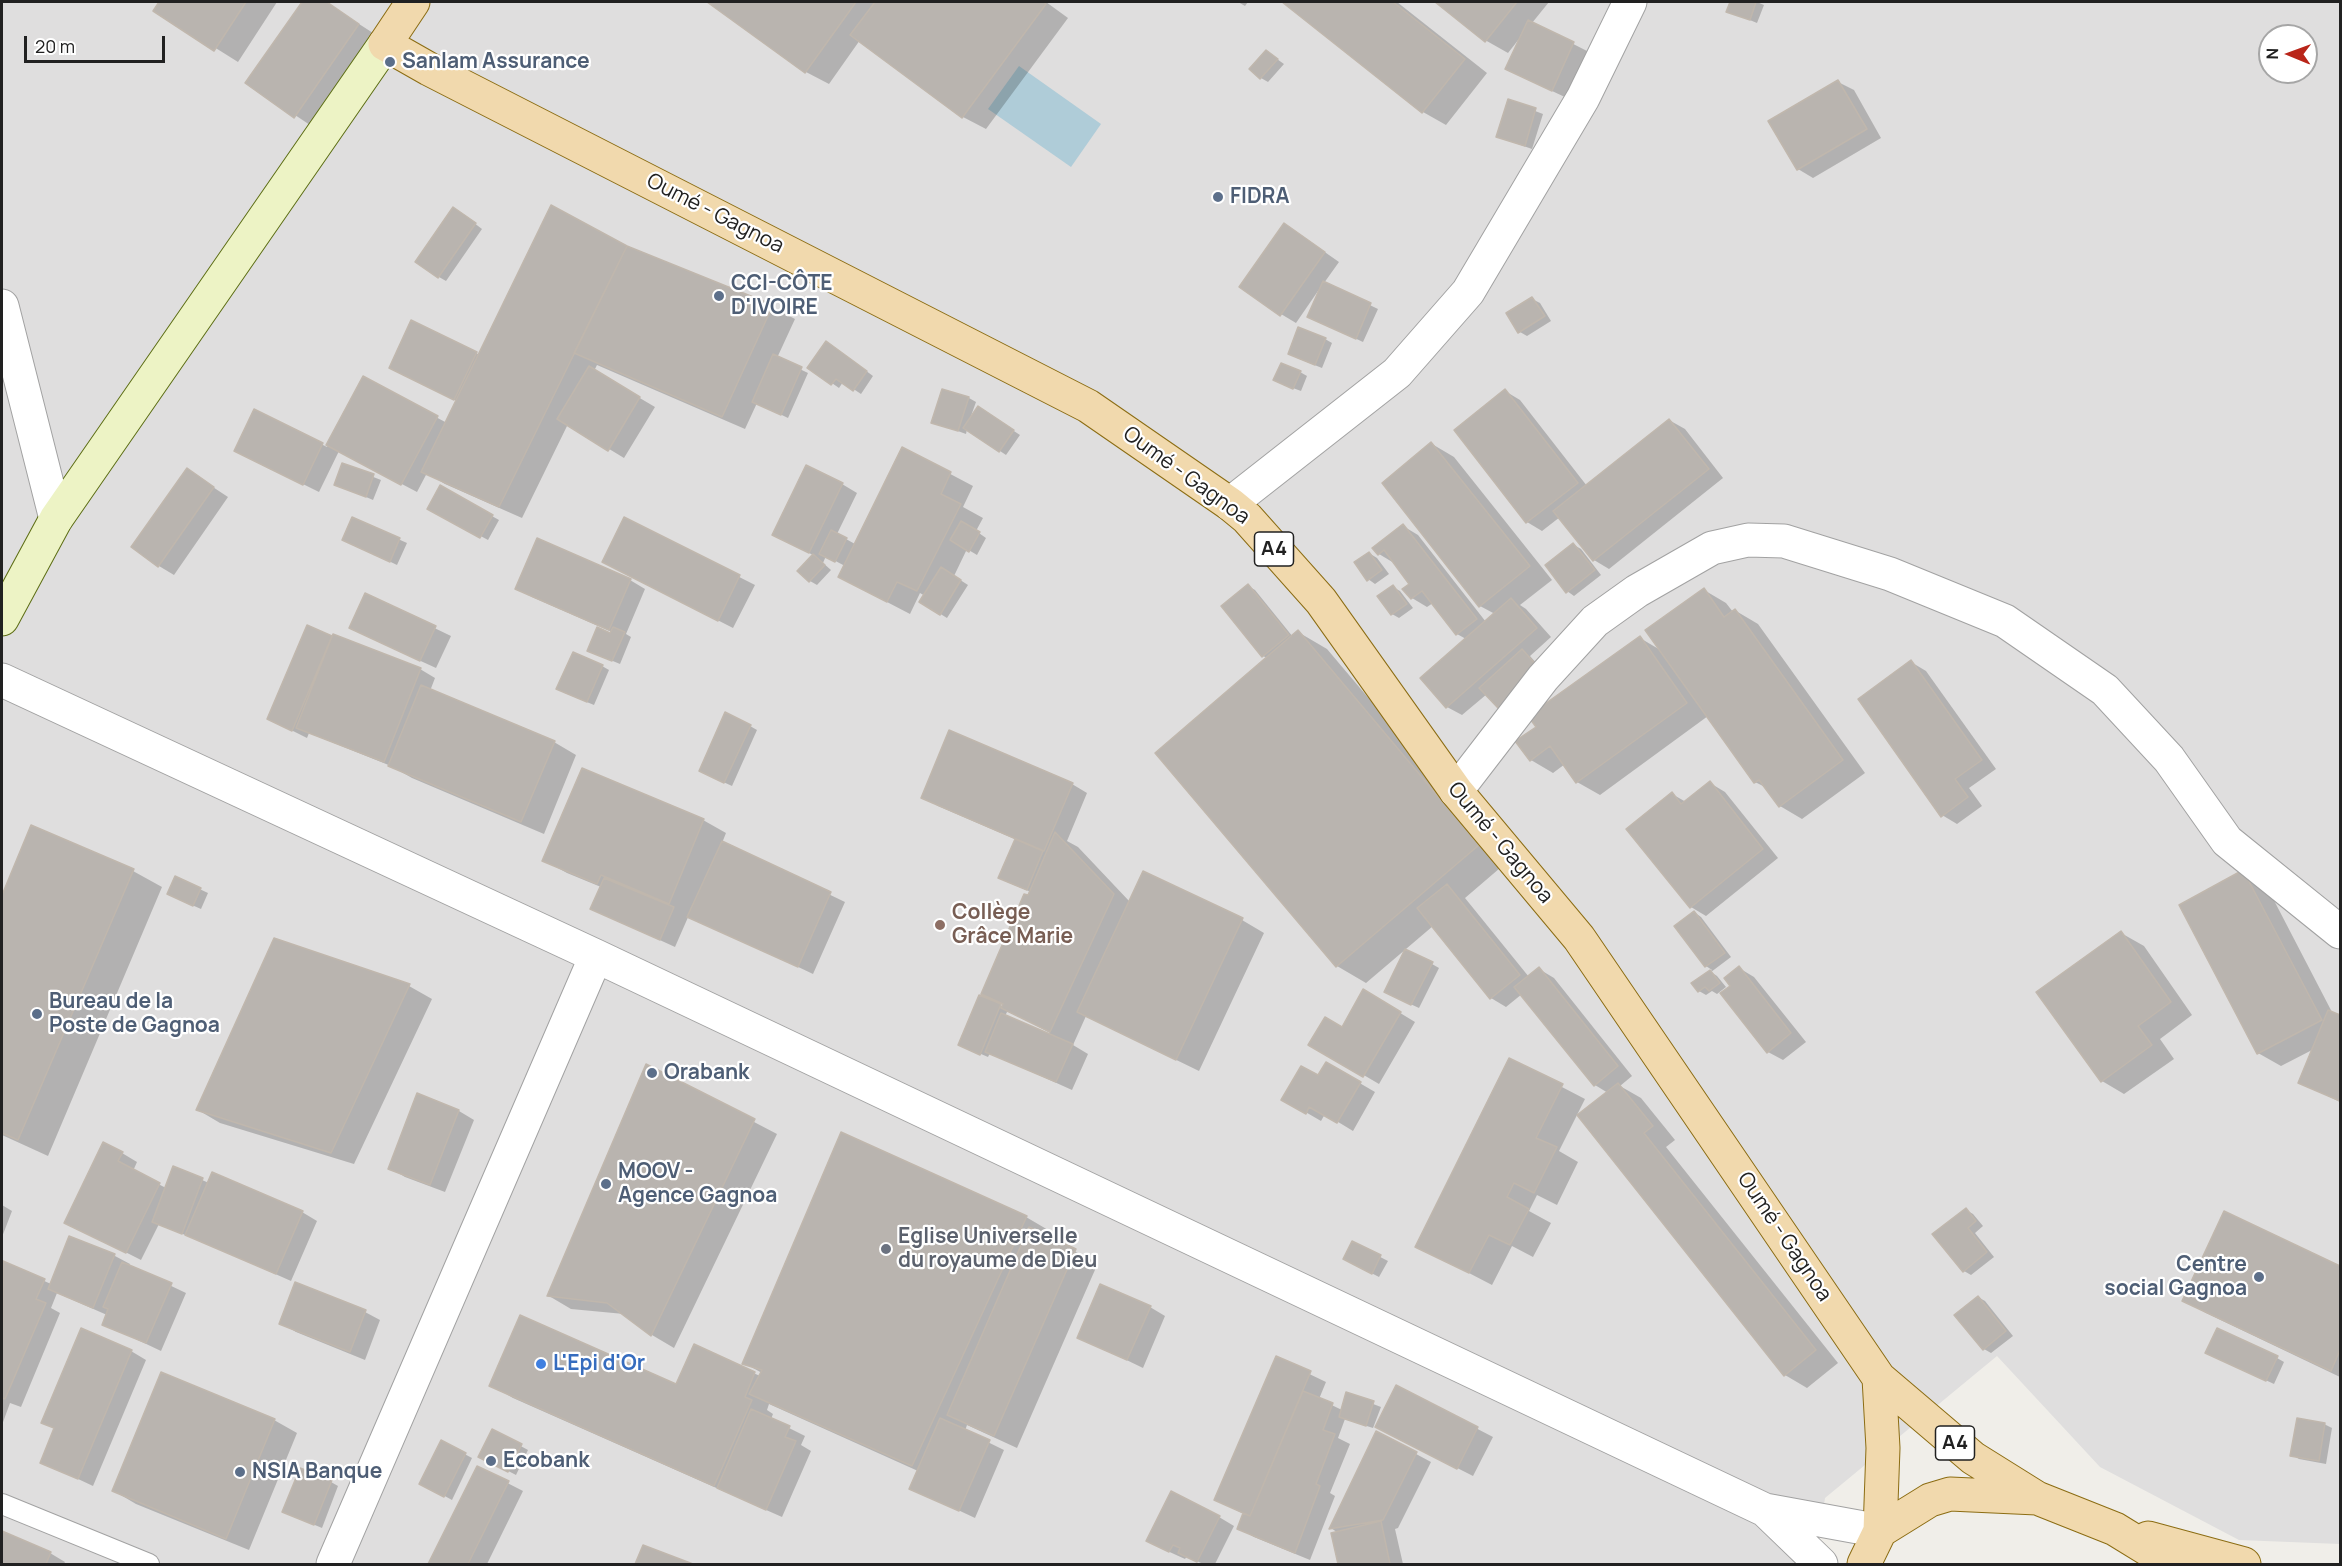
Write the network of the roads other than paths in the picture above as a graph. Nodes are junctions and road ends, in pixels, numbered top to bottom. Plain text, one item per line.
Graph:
1 (413, 2) edge
2 (1630, 2) edge
3 (385, 44) junction
4 (2, 306) edge
5 (1230, 504) junction
6 (56, 519) junction
7 (2, 619) edge
8 (2, 680) edge
9 (1456, 791) junction
10 (2340, 932) edge
11 (596, 956) junction
12 (1879, 1378) junction
13 (2037, 1498) junction
14 (2, 1504) edge
15 (1765, 1510) junction
16 (2115, 1528) junction
17 (1880, 1531) junction
18 (149, 1564) edge
19 (333, 1564) edge
20 (1821, 1564) edge
21 (1864, 1564) edge
22 (2172, 1564) edge
23 (2244, 1564) edge

1 - 3 main road
2 - 5 street
3 - 5 main road, Oumé - Gagnoa / A4
3 - 6 street
4 - 6 street
5 - 9 main road, Oumé - Gagnoa / A4
6 - 7 street
8 - 11 street
9 - 10 street
9 - 12 main road, Oumé - Gagnoa / A4
11 - 15 street
11 - 19 street
12 - 13 main road, Oumé - Gagnoa / A4
12 - 17 main road
13 - 16 main road
13 - 17 main road
14 - 18 lane
15 - 17 street
15 - 20 street
16 - 22 main road
16 - 23 main road
17 - 21 main road

